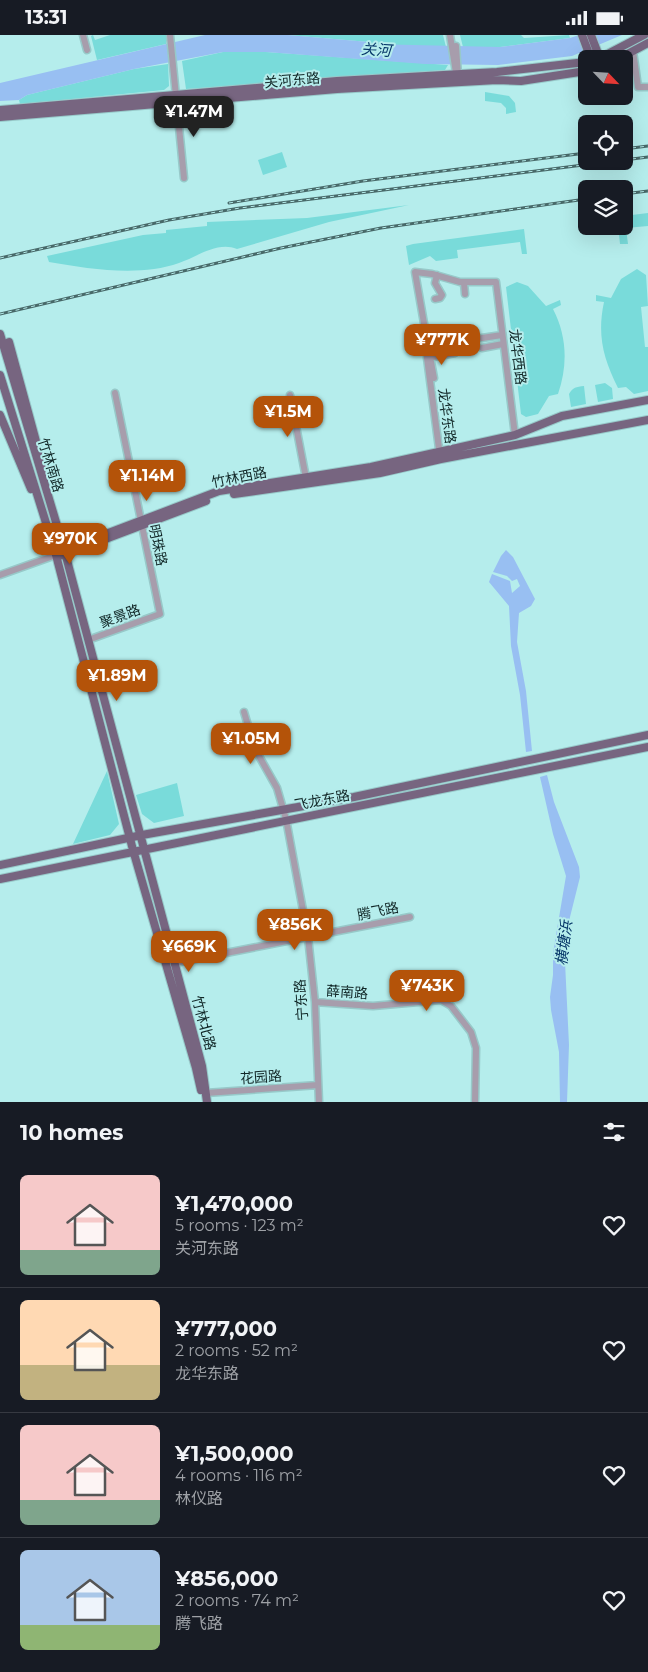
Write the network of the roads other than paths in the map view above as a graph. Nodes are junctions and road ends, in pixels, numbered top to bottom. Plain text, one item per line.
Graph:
1 (82, 35) edge
2 (582, 35) edge
3 (591, 35) edge
4 (644, 35) edge
5 (171, 36) edge
6 (453, 38) edge
7 (648, 43) edge
8 (86, 50) dead end
9 (590, 50) edge
10 (592, 50) edge
11 (616, 50) edge
12 (633, 51) joint
13 (578, 63) edge
14 (578, 72) edge
15 (457, 73) junction
16 (648, 87) edge
17 (177, 98) junction
18 (0, 110) edge
19 (0, 117) edge
20 (186, 178) dead end
21 (436, 275) junction
22 (464, 283) junction
23 (465, 294) dead end
24 (435, 299) dead end
25 (0, 334) edge
26 (502, 335) junction
27 (482, 338) dead end
28 (9, 342) dead end
29 (452, 343) tunnel mouth
30 (503, 344) junction
31 (428, 347) junction
32 (482, 348) dead end
33 (455, 353) dead end
34 (429, 358) junction
35 (0, 375) edge
36 (115, 393) dead end
37 (290, 395) dead end
38 (648, 400) edge
39 (0, 415) edge
40 (648, 420) edge
41 (515, 435) junction
42 (442, 455) junction
43 (306, 477) junction
44 (48, 497) junction
45 (40, 505) junction
46 (141, 523) junction
47 (57, 526) junction
48 (87, 540) junction
49 (80, 549) junction
50 (65, 552) junction
51 (56, 555) junction
52 (0, 575) edge
53 (70, 575) junction
54 (160, 614) joint
55 (88, 640) junction
56 (244, 712) dead end
57 (648, 735) edge
58 (648, 747) edge
59 (284, 809) junction
60 (286, 819) junction
61 (142, 835) junction
62 (130, 837) junction
63 (144, 848) junction
64 (133, 850) junction
65 (0, 865) edge
66 (0, 879) edge
67 (410, 917) dead end
68 (308, 937) junction
69 (175, 963) junction
70 (315, 1002) junction
71 (318, 1085) junction
72 (206, 1093) junction
73 (202, 1102) edge
74 (207, 1102) edge
75 (319, 1102) edge
76 (475, 1102) edge

1 - 8 street
2 - 9 main road
3 - 10 main road
4 - 11 main road
5 - 17 street
6 - 15 street
7 - 12 main road
12 - 16 street
13 - 15 main road, 关河东路
14 - 15 main road, 关河东路
15 - 17 main road, 关河东路
17 - 18 main road, 关河东路
17 - 19 main road, 关河东路
17 - 20 street
21 - 22 street
21 - 24 street
21 - 31 street, 龙华东路
22 - 23 street
22 - 26 street, 龙华西路
25 - 44 main road, 竹林南路
26 - 27 street
26 - 30 street, 龙华西路
28 - 44 main road
29 - 31 street
30 - 32 street
30 - 41 street, 龙华西路
31 - 34 street, 龙华东路
33 - 34 street
34 - 42 street, 龙华东路
35 - 45 main road, 竹林南路
36 - 46 street, 明珠路
37 - 43 street
38 - 41 main road, 竹林西路
39 - 45 main road
40 - 42 main road, 竹林西路
41 - 42 main road, 竹林西路
42 - 43 main road, 竹林西路
42 - 46 main road, 竹林西路
43 - 46 main road, 竹林西路
44 - 47 main road, 竹林南路
45 - 51 main road, 竹林南路
46 - 48 main road, 竹林西路
46 - 49 main road, 竹林西路
46 - 54 street, 明珠路
47 - 48 main road
47 - 50 main road, 竹林南路
48 - 50 main road, 竹林西路
49 - 50 main road, 竹林西路
49 - 53 main road
50 - 51 main road, 竹林西路
50 - 53 main road, 竹林南路
51 - 52 street
51 - 62 main road, 竹林南路
53 - 55 main road, 竹林南路
54 - 55 street, 聚景路
55 - 61 main road, 竹林南路
56 - 59 street, 宁东路
57 - 59 main road, 飞龙东路
58 - 60 main road, 飞龙东路
59 - 60 street, 宁东路
59 - 61 main road, 飞龙东路
60 - 63 main road, 飞龙东路
60 - 68 street, 宁东路
61 - 62 main road, 飞龙东路
61 - 63 main road, 竹林北路
62 - 64 main road, 竹林北路
62 - 65 main road, 飞龙东路
63 - 64 main road, 飞龙东路
63 - 69 main road, 竹林北路
64 - 66 main road, 飞龙东路
64 - 73 main road, 竹林北路
67 - 68 street, 腾飞路
68 - 69 street, 腾飞路
68 - 70 street, 宁东路
69 - 72 main road, 竹林北路
70 - 71 street, 宁东路
70 - 76 street, 薛南路
71 - 72 street, 花园路
71 - 75 street, 宁东路
72 - 74 main road, 竹林北路

